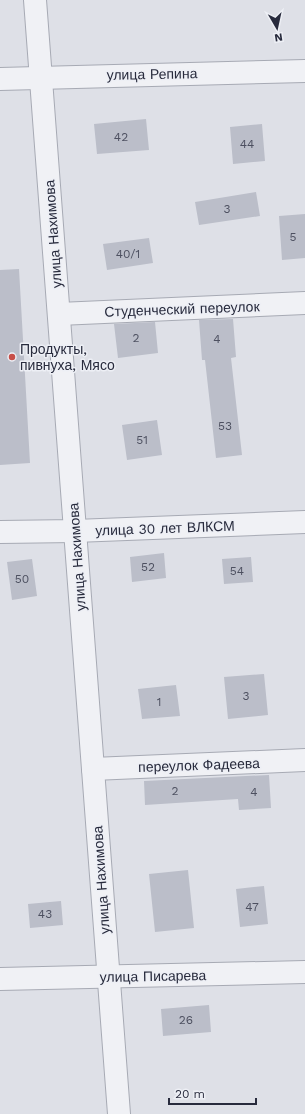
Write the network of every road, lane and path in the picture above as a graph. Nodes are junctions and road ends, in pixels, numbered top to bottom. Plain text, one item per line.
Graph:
1 (36, 0) edge
2 (305, 71) edge
3 (41, 77) junction
4 (0, 79) edge
5 (305, 303) edge
6 (59, 314) junction
7 (305, 522) edge
8 (0, 532) edge
9 (75, 532) junction
10 (305, 760) edge
11 (93, 769) junction
12 (305, 972) edge
13 (109, 977) junction
14 (0, 979) edge
15 (119, 1114) edge

1 - 3 street, улица Нахимова
2 - 3 street, улица Репина
3 - 4 street, улица Репина
3 - 6 street, улица Нахимова
5 - 6 street, Студенческий переулок
6 - 9 street, улица Нахимова
7 - 9 street, улица 30 лет ВЛКСМ
8 - 9 street, улица 30 лет ВЛКСМ
9 - 11 street, улица Нахимова
10 - 11 street, переулок Фадеева
11 - 13 street, улица Нахимова
12 - 13 street, улица Писарева
13 - 14 street, улица Писарева
13 - 15 street, улица Нахимова

